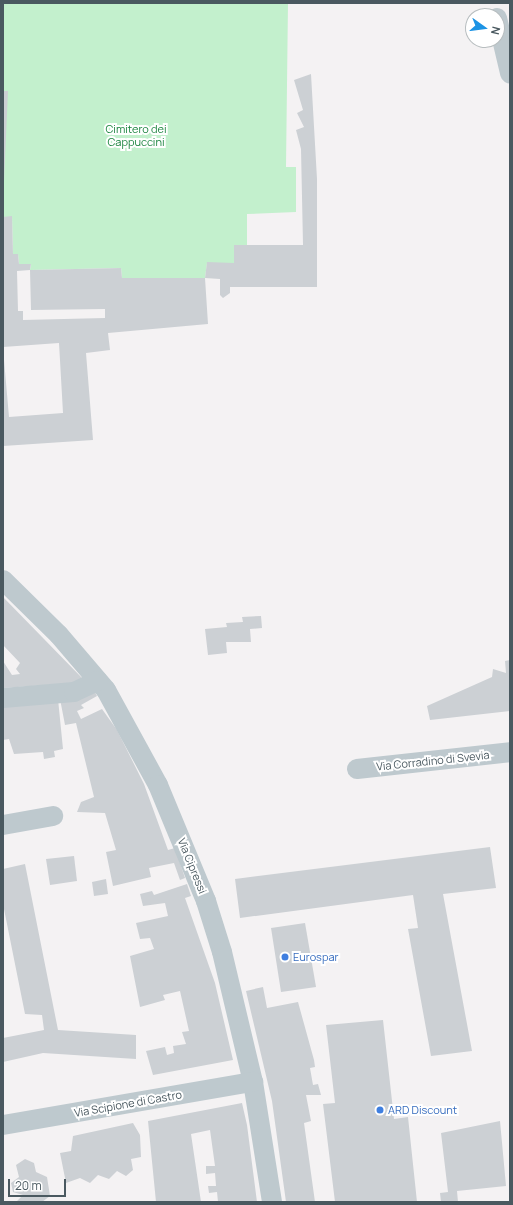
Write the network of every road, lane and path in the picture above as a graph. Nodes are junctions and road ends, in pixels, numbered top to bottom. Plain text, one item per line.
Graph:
1 (504, 48) edge
2 (510, 73) edge
3 (3, 580) edge
4 (98, 681) junction
5 (3, 698) edge
6 (510, 752) edge
7 (357, 769) dead end
8 (53, 816) dead end
9 (3, 825) edge
10 (254, 1082) junction
11 (3, 1125) edge
12 (272, 1202) edge

1 - 2 street
3 - 4 street, Via Cipressi
4 - 5 street
4 - 10 street, Via Cipressi
6 - 7 street, Via Corradino di Svevia
8 - 9 street
10 - 11 street, Via Scipione di Castro
10 - 12 street, Via Cipressi

